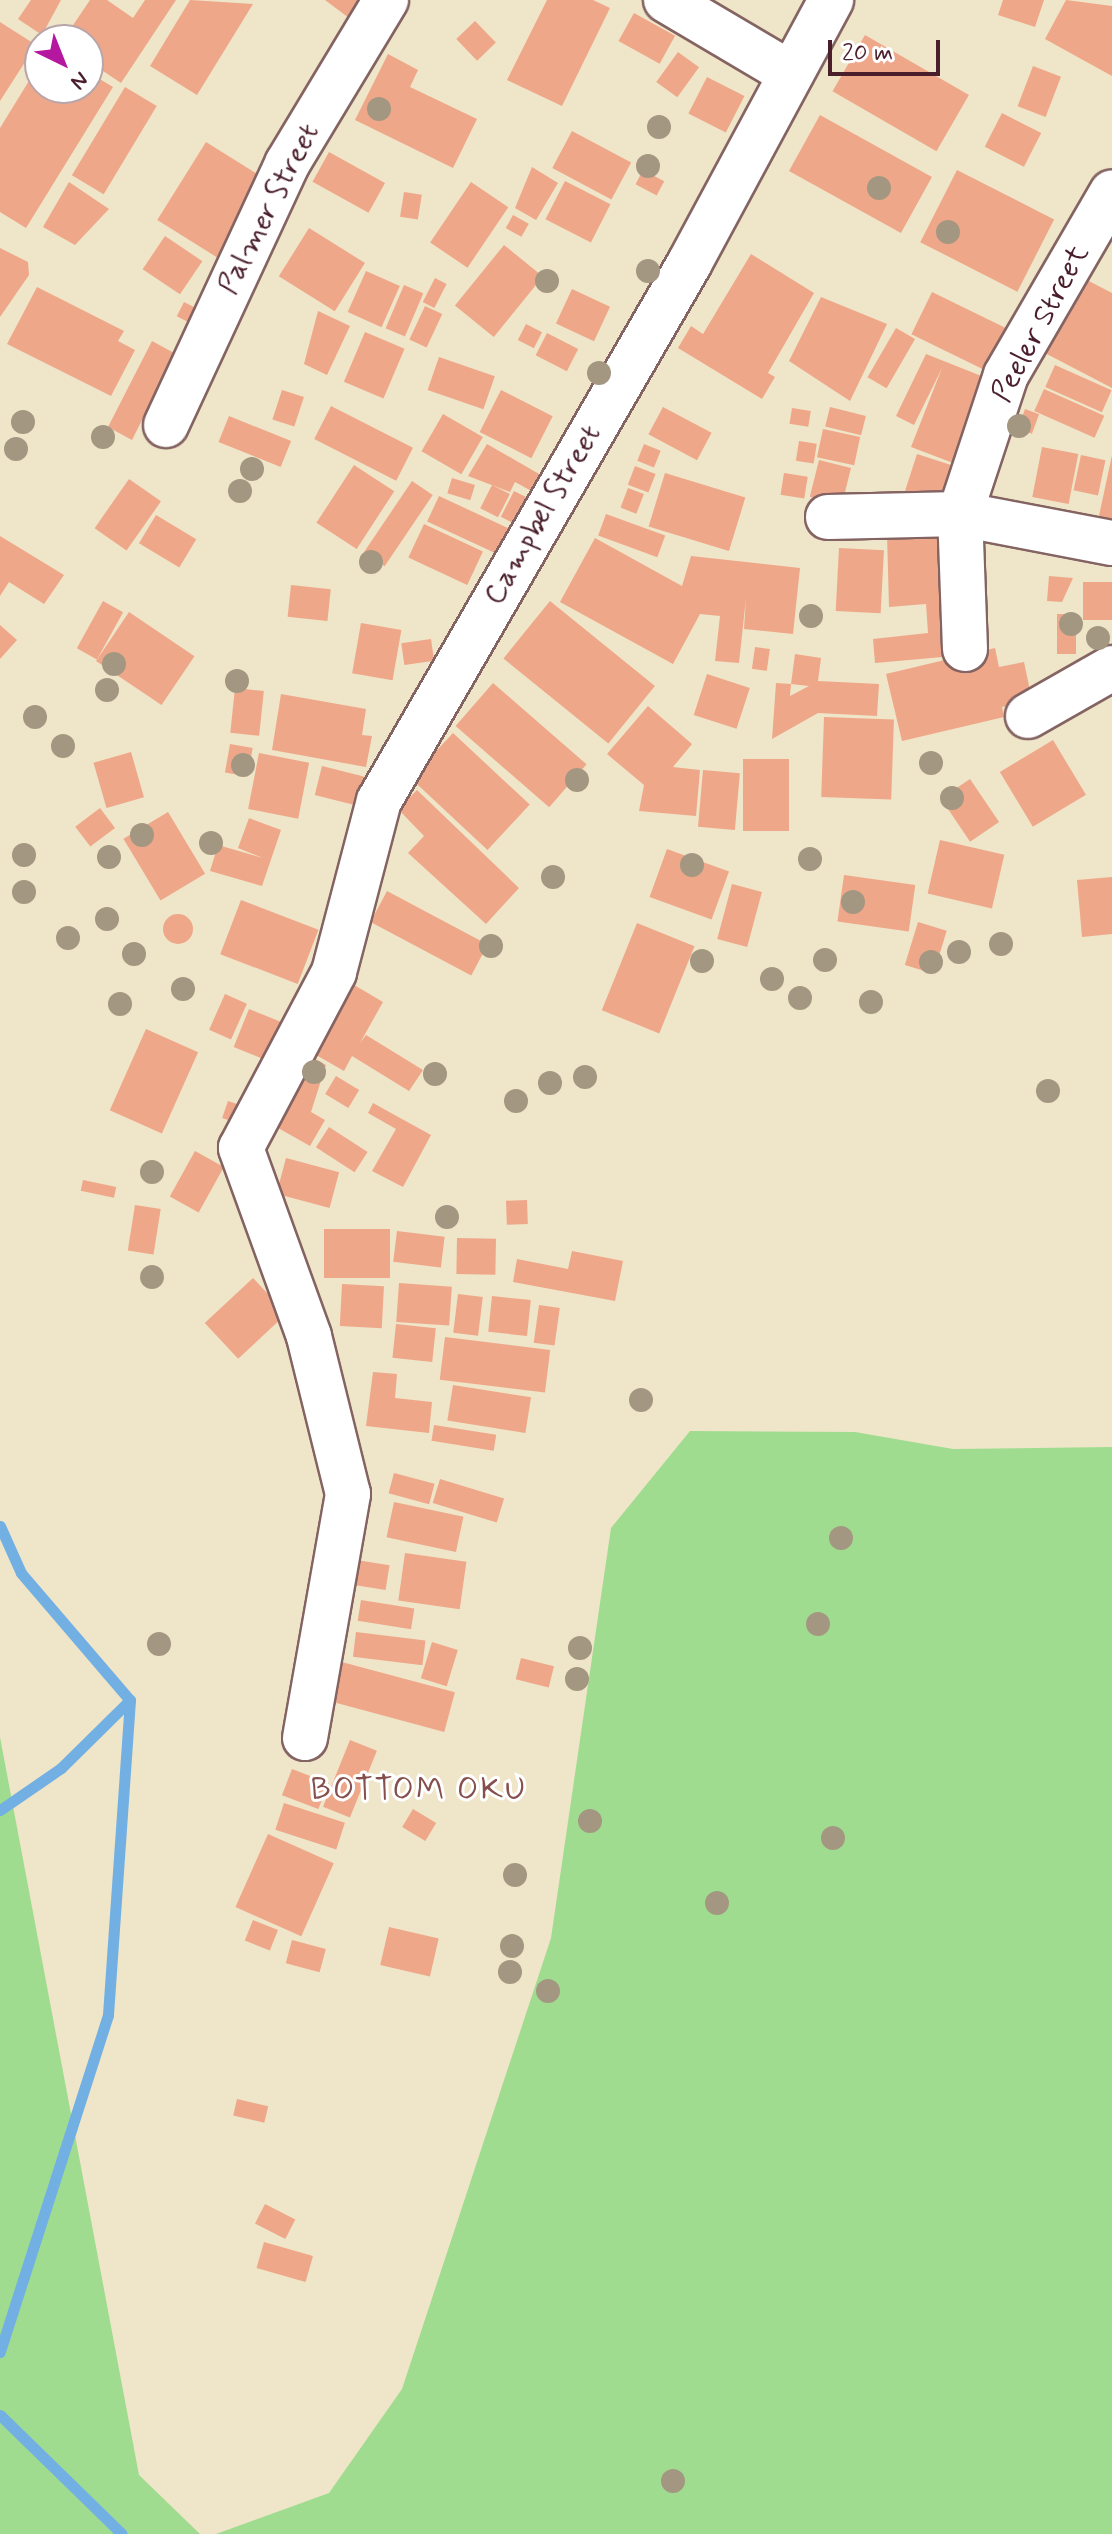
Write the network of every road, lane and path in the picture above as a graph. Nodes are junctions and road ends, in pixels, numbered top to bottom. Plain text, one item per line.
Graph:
1 (386, 0) edge
2 (666, 0) edge
3 (831, 0) edge
4 (791, 74) junction
5 (1112, 192) edge
6 (166, 425) dead end
7 (960, 514) junction
8 (828, 517) dead end
9 (1112, 543) edge
10 (965, 649) dead end
11 (1112, 668) edge
12 (1028, 716) dead end
13 (305, 1738) dead end

1 - 6 street, Palmer Street
2 - 4 street
3 - 4 street, Campbel Street
4 - 13 street, Campbel Street
5 - 7 street, Peeler Street
7 - 8 street
7 - 9 street
7 - 10 street, Peeler Street
11 - 12 street

